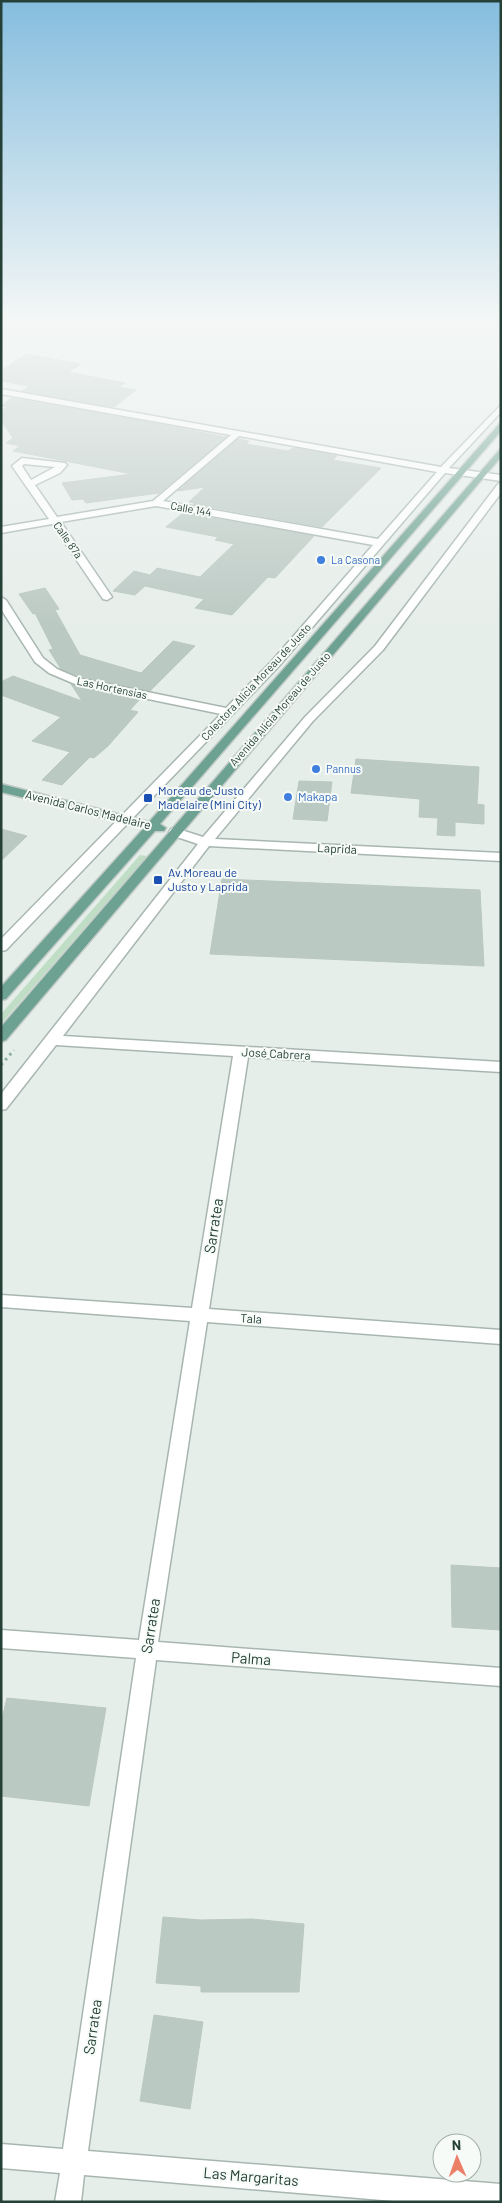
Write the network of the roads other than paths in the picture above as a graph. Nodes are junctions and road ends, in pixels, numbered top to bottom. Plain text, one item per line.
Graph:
1 (174, 422) edge
2 (487, 422) edge
3 (501, 425) edge
4 (238, 433) junction
5 (501, 451) edge
6 (443, 470) junction
7 (460, 473) junction
8 (476, 476) junction
9 (501, 478) edge
10 (29, 484) dead end
11 (501, 486) edge
12 (156, 503) junction
13 (54, 520) junction
14 (1, 530) edge
15 (380, 543) junction
16 (108, 597) dead end
17 (1, 600) edge
18 (230, 712) junction
19 (1, 788) edge
20 (126, 819) junction
21 (153, 826) junction
22 (175, 832) junction
23 (206, 842) junction
24 (501, 857) edge
25 (1, 947) edge
26 (1, 996) edge
27 (1, 1037) edge
28 (51, 1040) junction
29 (241, 1052) junction
30 (501, 1067) edge
31 (1, 1105) edge
32 (1, 1301) edge
33 (200, 1316) junction
34 (501, 1337) edge
35 (1, 1639) edge
36 (147, 1651) junction
37 (501, 1677) edge
38 (1, 2156) edge
39 (73, 2162) junction
40 (501, 2197) edge
41 (68, 2202) edge

1 - 4 street
2 - 6 street, Colectora Alicia Moreau de Justo
3 - 7 main road, Avenida Alicia Moreau de Justo
4 - 6 street
4 - 12 street
5 - 8 main road, Avenida Alicia Moreau de Justo
6 - 7 street
6 - 15 street, Colectora Alicia Moreau de Justo
7 - 8 street
7 - 21 main road, Avenida Alicia Moreau de Justo
8 - 9 street
8 - 22 main road, Avenida Alicia Moreau de Justo
10 - 13 street, Calle 87a
11 - 23 street
12 - 13 street, Calle 144
12 - 15 street, Calle 144
13 - 14 street, Calle 144
13 - 16 street, Calle 87a
15 - 18 street, Colectora Alicia Moreau de Justo
17 - 18 street, Las Hortensias
18 - 20 street, Colectora Alicia Moreau de Justo
19 - 20 main road, Avenida Carlos Madelaire
20 - 21 main road, Avenida Carlos Madelaire
20 - 25 street, Colectora Alicia Moreau de Justo
21 - 22 main road, Avenida Carlos Madelaire
21 - 26 main road, Avenida Alicia Moreau de Justo
22 - 23 street, Laprida
22 - 27 main road, Avenida Alicia Moreau de Justo
23 - 24 street, Laprida
23 - 28 street
28 - 29 street, José Cabrera
28 - 31 street
29 - 30 street, José Cabrera
29 - 33 street, Sarratea
32 - 33 street, Tala
33 - 34 street, Tala
33 - 36 street, Sarratea
35 - 36 street, Palma
36 - 37 street, Palma
36 - 39 street, Sarratea
38 - 39 street, Las Margaritas
39 - 40 street, Las Margaritas
39 - 41 street, Sarratea

